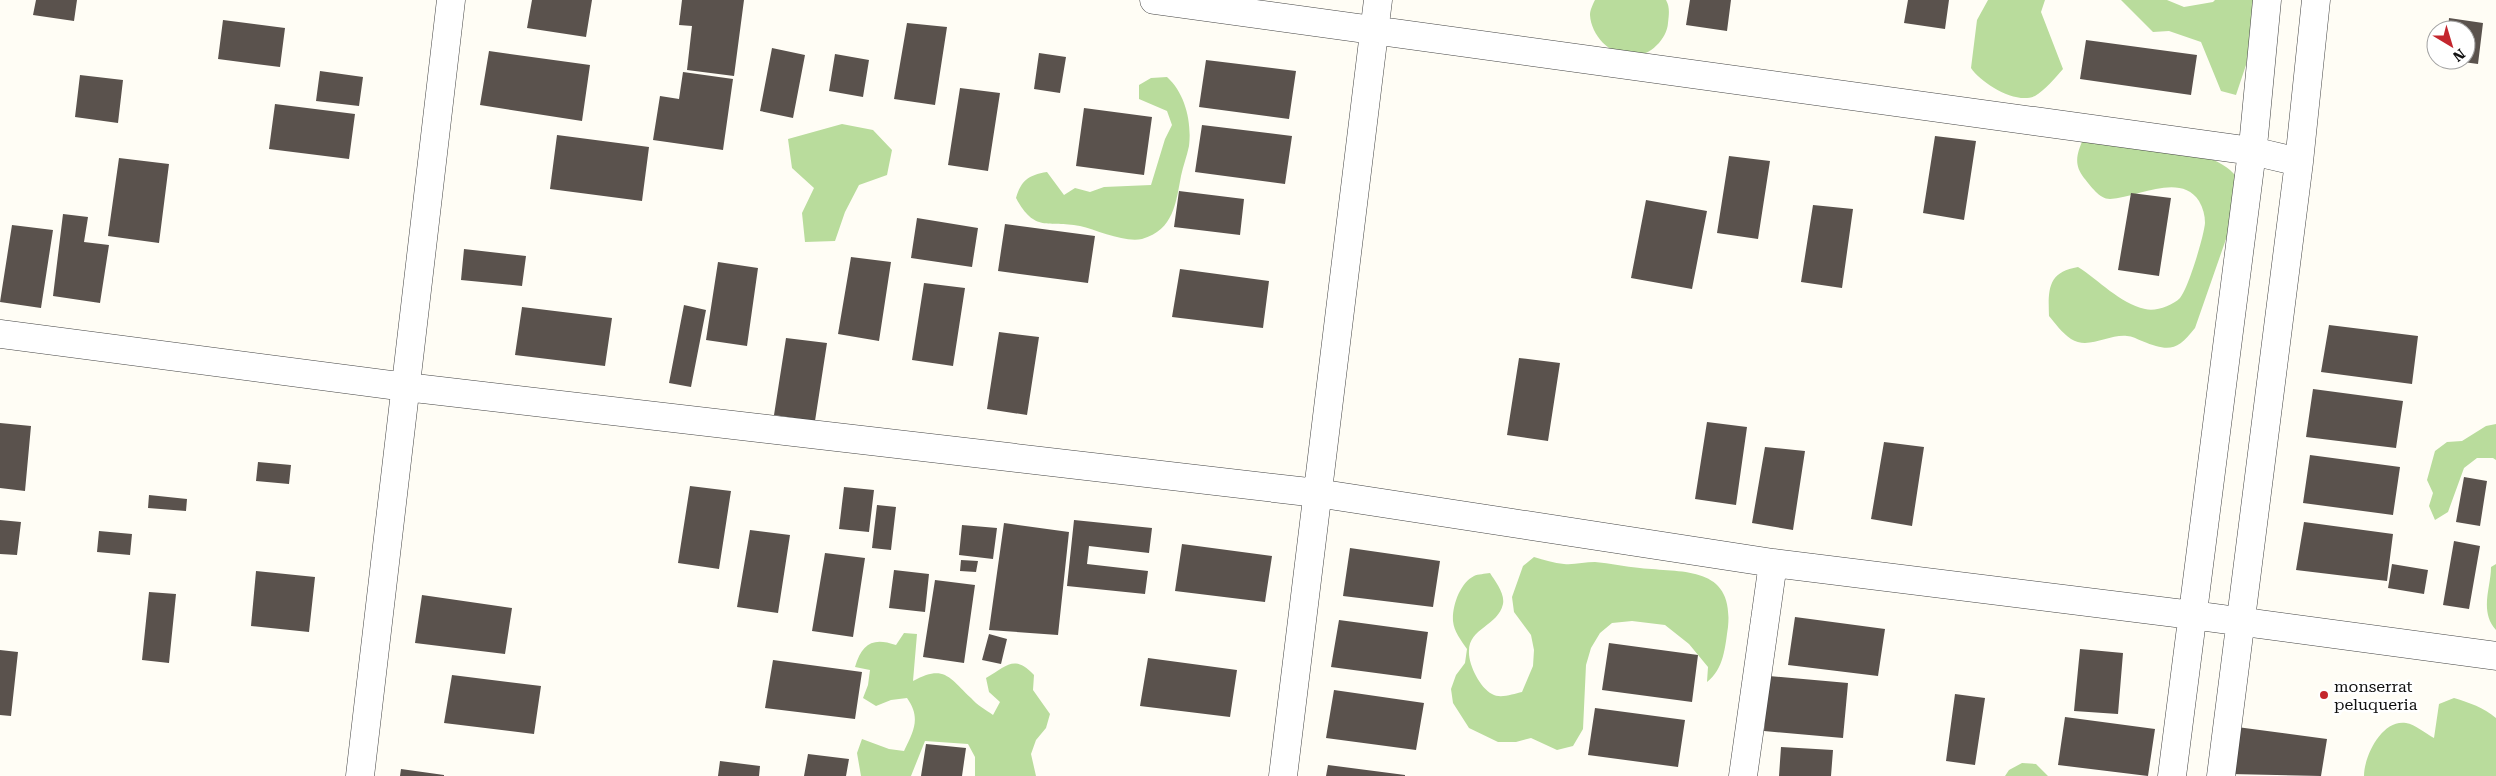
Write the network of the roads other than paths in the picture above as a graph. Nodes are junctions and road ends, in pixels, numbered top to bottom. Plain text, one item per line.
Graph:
1 (451, 0) edge
2 (1154, 0) edge
3 (1378, 0) edge
4 (2267, 0) edge
5 (2316, 0) edge
6 (1374, 29) junction
7 (2252, 151) junction
8 (2300, 162) junction
9 (0, 334) edge
10 (406, 387) junction
11 (1317, 493) junction
12 (1773, 563) junction
13 (2192, 615) junction
14 (2240, 621) junction
15 (2496, 656) edge
16 (360, 776) edge
17 (1283, 776) edge
18 (1743, 776) edge
19 (2172, 776) edge
20 (2220, 776) edge

1 - 10 street
2 - 6 street
3 - 6 street
4 - 7 street
5 - 8 street
6 - 7 street
6 - 11 street
7 - 8 street
7 - 13 street
8 - 14 street
9 - 10 street
10 - 11 street
10 - 16 street
11 - 12 street
11 - 17 street
12 - 13 street
12 - 18 street
13 - 14 street
13 - 19 street
14 - 15 street
14 - 20 street

